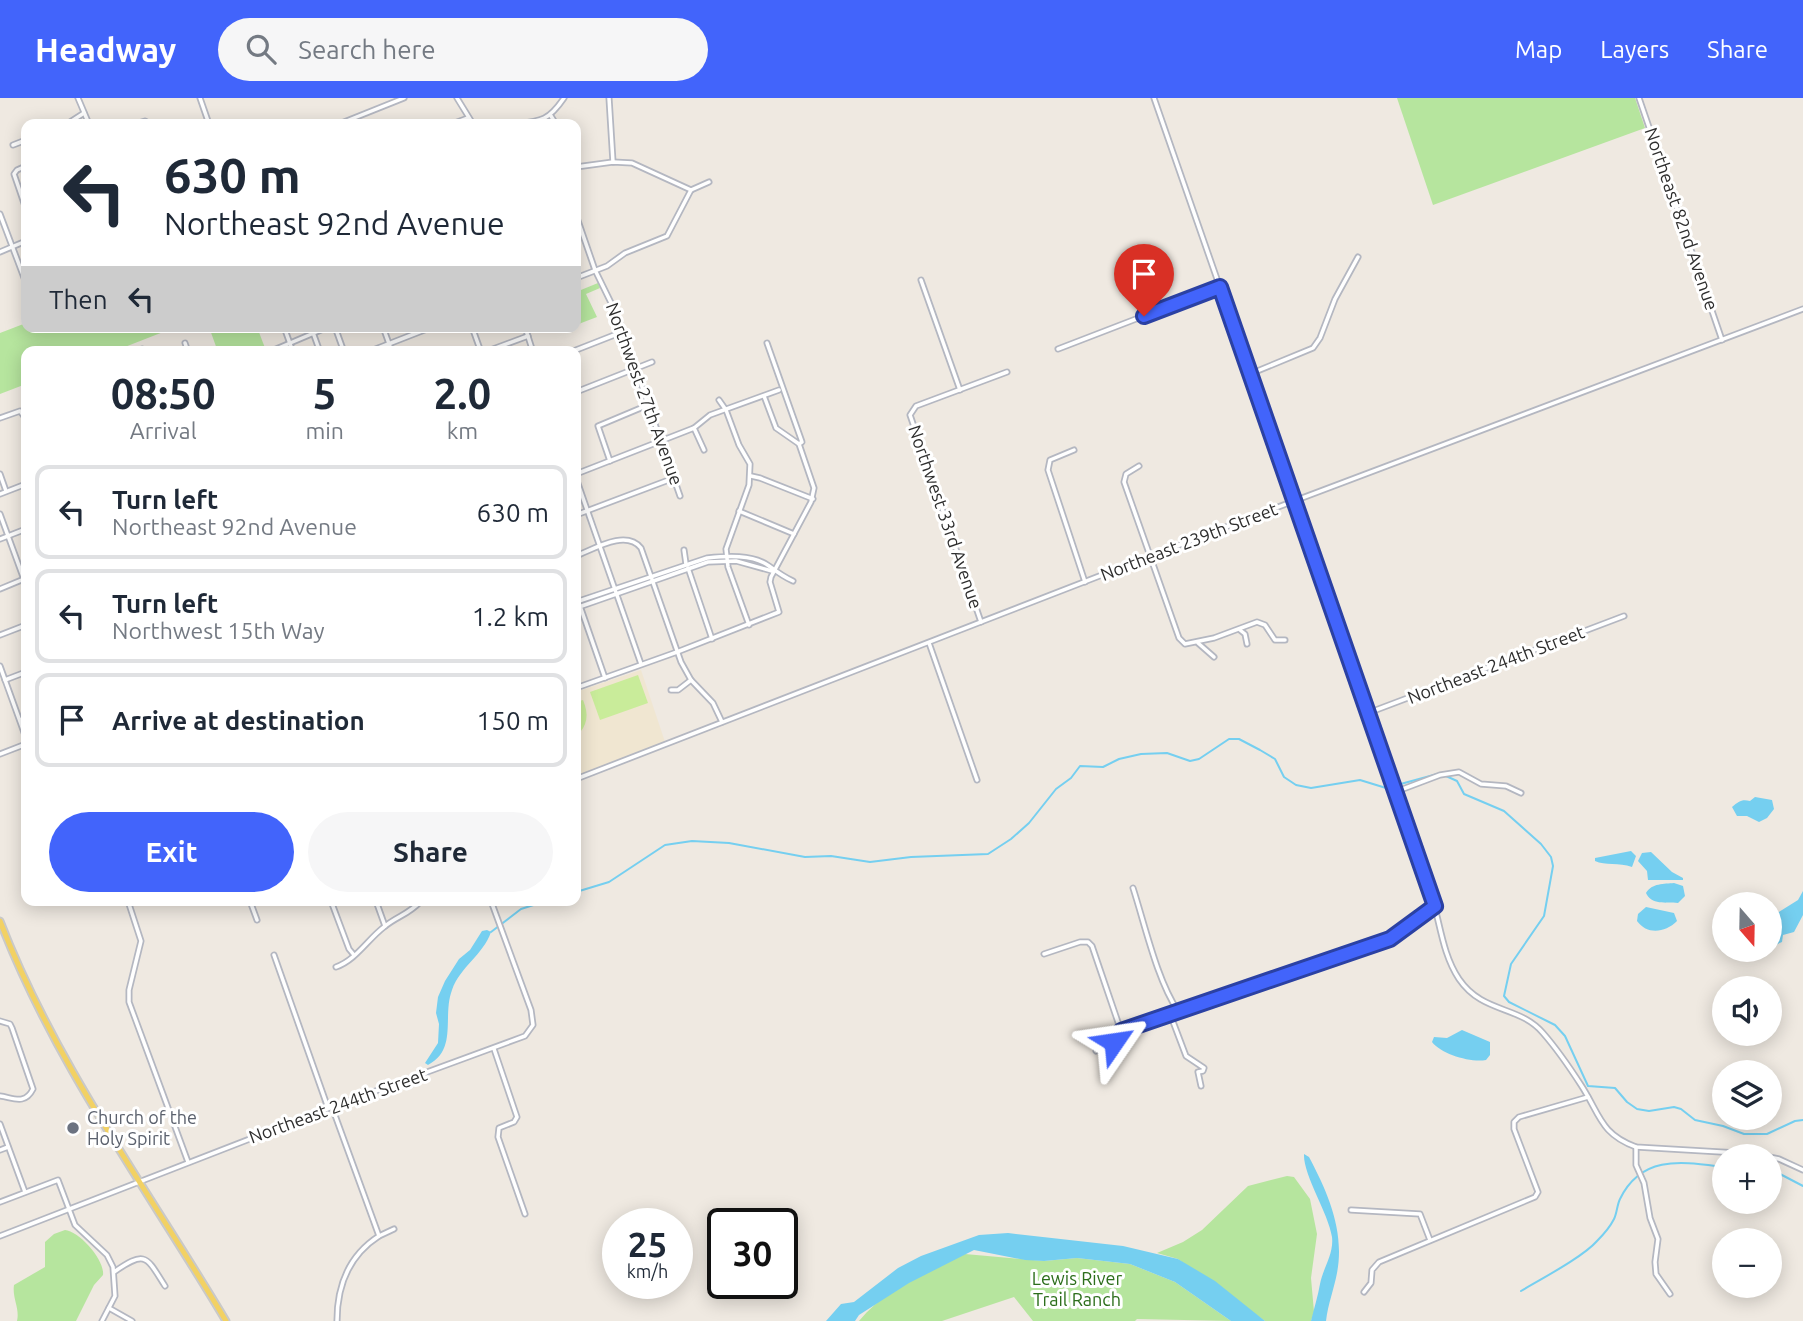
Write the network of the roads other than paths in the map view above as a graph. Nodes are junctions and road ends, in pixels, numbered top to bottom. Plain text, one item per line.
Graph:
1 (78, 98) edge
2 (200, 98) edge
3 (386, 98) edge
4 (404, 98) edge
5 (457, 98) edge
6 (564, 98) edge
7 (609, 98) edge
8 (1154, 98) edge
9 (1639, 98) edge
10 (388, 104) junction
11 (84, 113) junction
12 (551, 116) junction
13 (468, 118) edge
14 (75, 119) edge
15 (87, 119) edge
16 (207, 119) edge
17 (351, 119) edge
18 (545, 119) edge
19 (553, 119) edge
20 (21, 142) edge
21 (13, 145) dead end
22 (612, 162) junction
23 (581, 166) edge
24 (21, 169) edge
25 (709, 182) dead end
26 (691, 190) junction
27 (21, 194) edge
28 (0, 214) edge
29 (581, 229) edge
30 (21, 242) edge
31 (12, 247) junction
32 (0, 252) edge
33 (1357, 257) dead end
34 (21, 270) edge
35 (595, 270) junction
36 (581, 276) edge
37 (920, 280) dead end
38 (1220, 287) junction
39 (1803, 309) edge
40 (622, 332) junction
41 (286, 333) edge
42 (313, 333) joint
43 (385, 333) edge
44 (417, 333) edge
45 (527, 333) edge
46 (528, 336) junction
47 (1722, 340) junction
48 (185, 343) dead end
49 (290, 343) junction
50 (767, 343) dead end
51 (389, 344) junction
52 (186, 346) edge
53 (283, 346) edge
54 (291, 346) edge
55 (318, 346) edge
56 (384, 346) edge
57 (500, 346) edge
58 (531, 346) edge
59 (581, 348) edge
60 (1058, 349) dead end
61 (652, 362) dead end
62 (635, 369) junction
63 (1007, 372) dead end
64 (1250, 374) junction
65 (581, 390) edge
66 (779, 390) dead end
67 (960, 390) junction
68 (764, 396) junction
69 (719, 400) dead end
70 (648, 405) junction
71 (726, 410) junction
72 (21, 412) edge
73 (0, 418) edge
74 (694, 428) junction
75 (661, 442) junction
76 (799, 444) junction
77 (704, 450) dead end
78 (1074, 450) dead end
79 (610, 461) junction
80 (1139, 466) dead end
81 (0, 474) edge
82 (581, 474) edge
83 (751, 476) junction
84 (674, 478) junction
85 (21, 486) edge
86 (6, 491) junction
87 (581, 492) edge
88 (0, 494) edge
89 (680, 496) dead end
90 (813, 499) junction
91 (1294, 501) junction
92 (587, 511) junction
93 (739, 511) junction
94 (0, 514) edge
95 (581, 514) edge
96 (21, 531) edge
97 (794, 534) junction
98 (8, 536) junction
99 (0, 539) edge
100 (600, 547) junction
101 (684, 550) dead end
102 (581, 554) edge
103 (1150, 556) junction
104 (727, 558) junction
105 (687, 566) junction
106 (21, 568) edge
107 (774, 571) junction
108 (652, 578) junction
109 (793, 581) dead end
110 (1085, 582) junction
111 (21, 583) edge
112 (0, 589) edge
113 (615, 591) junction
114 (581, 603) edge
115 (581, 615) edge
116 (1624, 616) dead end
117 (981, 622) junction
118 (748, 625) junction
119 (21, 627) edge
120 (1238, 629) junction
121 (0, 635) edge
122 (712, 639) junction
123 (1285, 640) dead end
124 (929, 643) junction
125 (1198, 643) junction
126 (1247, 644) dead end
127 (677, 652) junction
128 (1214, 657) dead end
129 (641, 665) junction
130 (0, 666) edge
131 (21, 674) edge
132 (605, 678) junction
133 (5, 680) junction
134 (691, 680) junction
135 (581, 686) edge
136 (671, 690) dead end
137 (1368, 713) junction
138 (20, 720) joint
139 (722, 722) junction
140 (21, 724) edge
141 (21, 744) edge
142 (0, 754) edge
143 (581, 777) edge
144 (977, 780) dead end
145 (1395, 792) junction
146 (1521, 793) dead end
147 (1133, 888) dead end
148 (130, 906) edge
149 (252, 906) edge
150 (333, 906) edge
151 (378, 906) edge
152 (416, 906) edge
153 (493, 906) edge
154 (1435, 906) junction
155 (257, 920) dead end
156 (0, 921) edge
157 (385, 926) junction
158 (1044, 954) dead end
159 (274, 955) dead end
160 (354, 955) junction
161 (336, 967) dead end
162 (1178, 1011) junction
163 (3, 1022) edge
164 (1121, 1031) junction
165 (494, 1049) junction
166 (1096, 1051) dead end
167 (1201, 1086) dead end
168 (0, 1096) edge
169 (1588, 1097) junction
170 (330, 1107) junction
171 (0, 1124) edge
172 (8, 1147) junction
173 (1636, 1147) junction
174 (0, 1150) edge
175 (188, 1162) junction
176 (1803, 1170) edge
177 (140, 1181) junction
178 (25, 1192) junction
179 (0, 1202) edge
180 (69, 1209) junction
181 (1351, 1210) dead end
182 (525, 1214) dead end
183 (394, 1229) dead end
184 (0, 1236) edge
185 (379, 1236) junction
186 (1430, 1240) junction
187 (114, 1272) junction
188 (165, 1286) dead end
189 (1364, 1292) dead end
190 (1670, 1294) dead end
191 (109, 1308) junction
192 (102, 1321) edge
193 (132, 1321) edge
194 (226, 1321) edge
195 (337, 1321) edge

1 - 11 street
2 - 16 street
3 - 10 street
4 - 10 street
5 - 13 street
6 - 12 street
7 - 22 street
8 - 38 street
9 - 47 street, Northeast 82nd Avenue
10 - 17 street
11 - 14 street
11 - 15 street
12 - 18 street
12 - 19 street
20 - 21 street
22 - 23 street
22 - 26 street
24 - 27 street
25 - 26 street
26 - 35 street
28 - 31 street
29 - 35 street, Northwest 27th Avenue
30 - 31 street
31 - 32 street
31 - 34 street
33 - 64 street
35 - 36 street
35 - 40 street, Northwest 27th Avenue
37 - 67 street
38 - 60 street
38 - 64 street
39 - 47 street, Northeast 239th Street
40 - 59 street
40 - 62 street, Northwest 27th Avenue
41 - 49 street
42 - 49 street
42 - 55 street
43 - 51 street
44 - 51 street
45 - 46 street
46 - 57 street
46 - 58 street
47 - 91 street, Northeast 239th Street
48 - 52 street
49 - 53 street
49 - 54 street
50 - 76 street
51 - 56 street
61 - 62 street
62 - 65 street
62 - 70 street, Northwest 27th Avenue
63 - 67 street
64 - 91 street
66 - 68 street
67 - 117 street, Northwest 33rd Avenue
68 - 71 street
68 - 76 street
69 - 71 street
70 - 75 street, Northwest 27th Avenue
70 - 79 street
71 - 74 street
71 - 83 street
72 - 73 street
74 - 75 street
74 - 77 street
75 - 79 street
75 - 84 street, Northwest 27th Avenue
76 - 90 street
78 - 110 street
79 - 82 street
80 - 103 street
81 - 86 street
83 - 90 street
83 - 93 street
84 - 89 street, Northwest 27th Avenue
84 - 92 street
85 - 86 street
86 - 88 street
87 - 92 street
90 - 97 street
91 - 103 street, Northeast 239th Street
91 - 137 street
92 - 95 street
92 - 100 street
93 - 97 street
93 - 104 street
94 - 98 street
96 - 98 street
97 - 107 street
98 - 99 street
98 - 106 street
100 - 102 street
100 - 108 street
100 - 113 street
101 - 105 street
103 - 110 street, Northeast 239th Street
103 - 125 street
104 - 105 street
104 - 107 street
104 - 118 street
105 - 108 street
105 - 122 street
107 - 109 street
107 - 118 street
108 - 113 street
108 - 127 street
110 - 117 street, Northeast 239th Street
111 - 112 street
113 - 114 street
113 - 129 street
115 - 132 street
116 - 137 street, Northeast 244th Street
117 - 124 street, Northeast 239th Street
118 - 122 street
119 - 121 street
120 - 123 street
120 - 125 street
120 - 126 street
122 - 127 street
124 - 139 street, Northeast 239th Street
124 - 144 street
125 - 128 street
127 - 129 street
127 - 134 street
129 - 132 street
130 - 133 street
131 - 133 street
132 - 135 street
133 - 138 street
134 - 136 street
134 - 139 street
137 - 145 street
138 - 140 street
139 - 143 street, Northeast 239th Street
141 - 142 street
145 - 146 street
145 - 154 street
147 - 162 street
148 - 175 street
149 - 155 street
150 - 160 street
151 - 157 street
152 - 157 street
153 - 165 street, Northeast 244th Street
154 - 162 street
154 - 169 street
156 - 177 main road
157 - 160 street
158 - 164 street
159 - 170 street
160 - 161 street
162 - 164 street
162 - 167 street
163 - 168 street
164 - 166 street
165 - 170 street, Northeast 244th Street
165 - 182 street
169 - 173 street
169 - 186 street
170 - 175 street, Northeast 244th Street
170 - 185 street
171 - 172 street
172 - 174 street
172 - 178 street
173 - 176 street
173 - 190 street
175 - 177 street, Northeast 244th Street
177 - 180 street, Northeast 244th Street
177 - 194 main road
178 - 179 street
178 - 180 street
180 - 184 street, Northeast 244th Street
180 - 187 street
181 - 186 street
183 - 185 street
185 - 195 street
186 - 189 street
187 - 188 street
187 - 191 street
191 - 192 street
191 - 193 street

